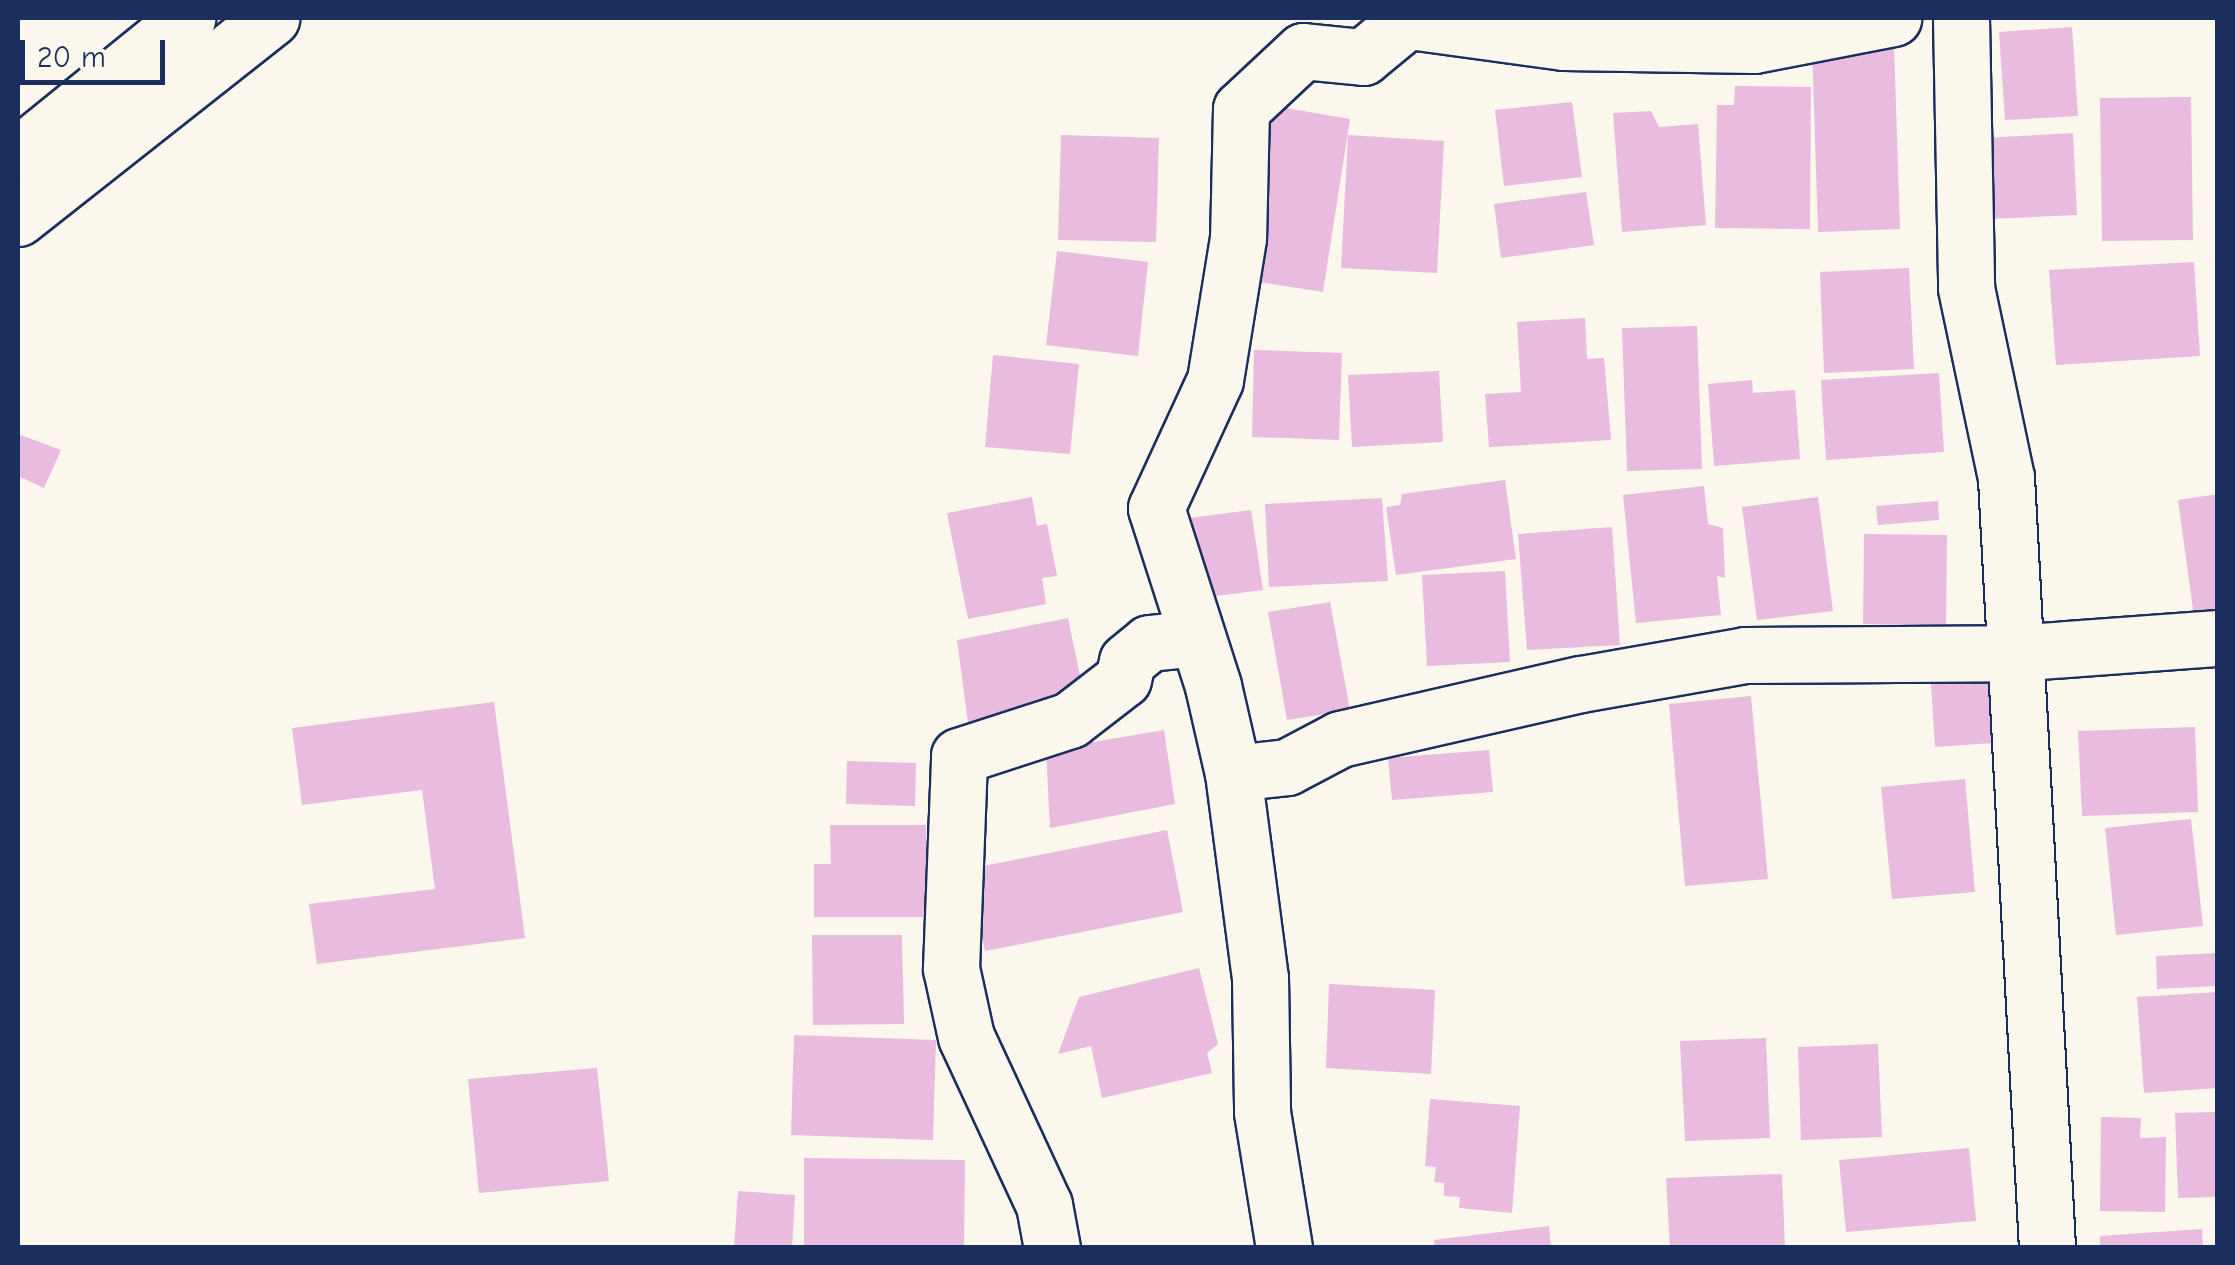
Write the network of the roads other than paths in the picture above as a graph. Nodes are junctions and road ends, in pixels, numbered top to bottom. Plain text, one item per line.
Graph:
1 (187, 18) edge
2 (271, 18) edge
3 (1893, 18) edge
4 (1962, 18) edge
5 (1410, 19) edge
6 (18, 155) edge
7 (18, 218) edge
8 (1197, 638) junction
9 (2218, 638) edge
10 (2013, 653) junction
11 (1232, 773) junction
12 (1052, 1248) edge
13 (1284, 1248) edge
14 (2047, 1248) edge

1 - 6 street
2 - 7 street
3 - 5 street
4 - 10 street
5 - 8 street
8 - 11 street
8 - 12 street
9 - 10 street
10 - 11 street
10 - 14 street
11 - 13 street

